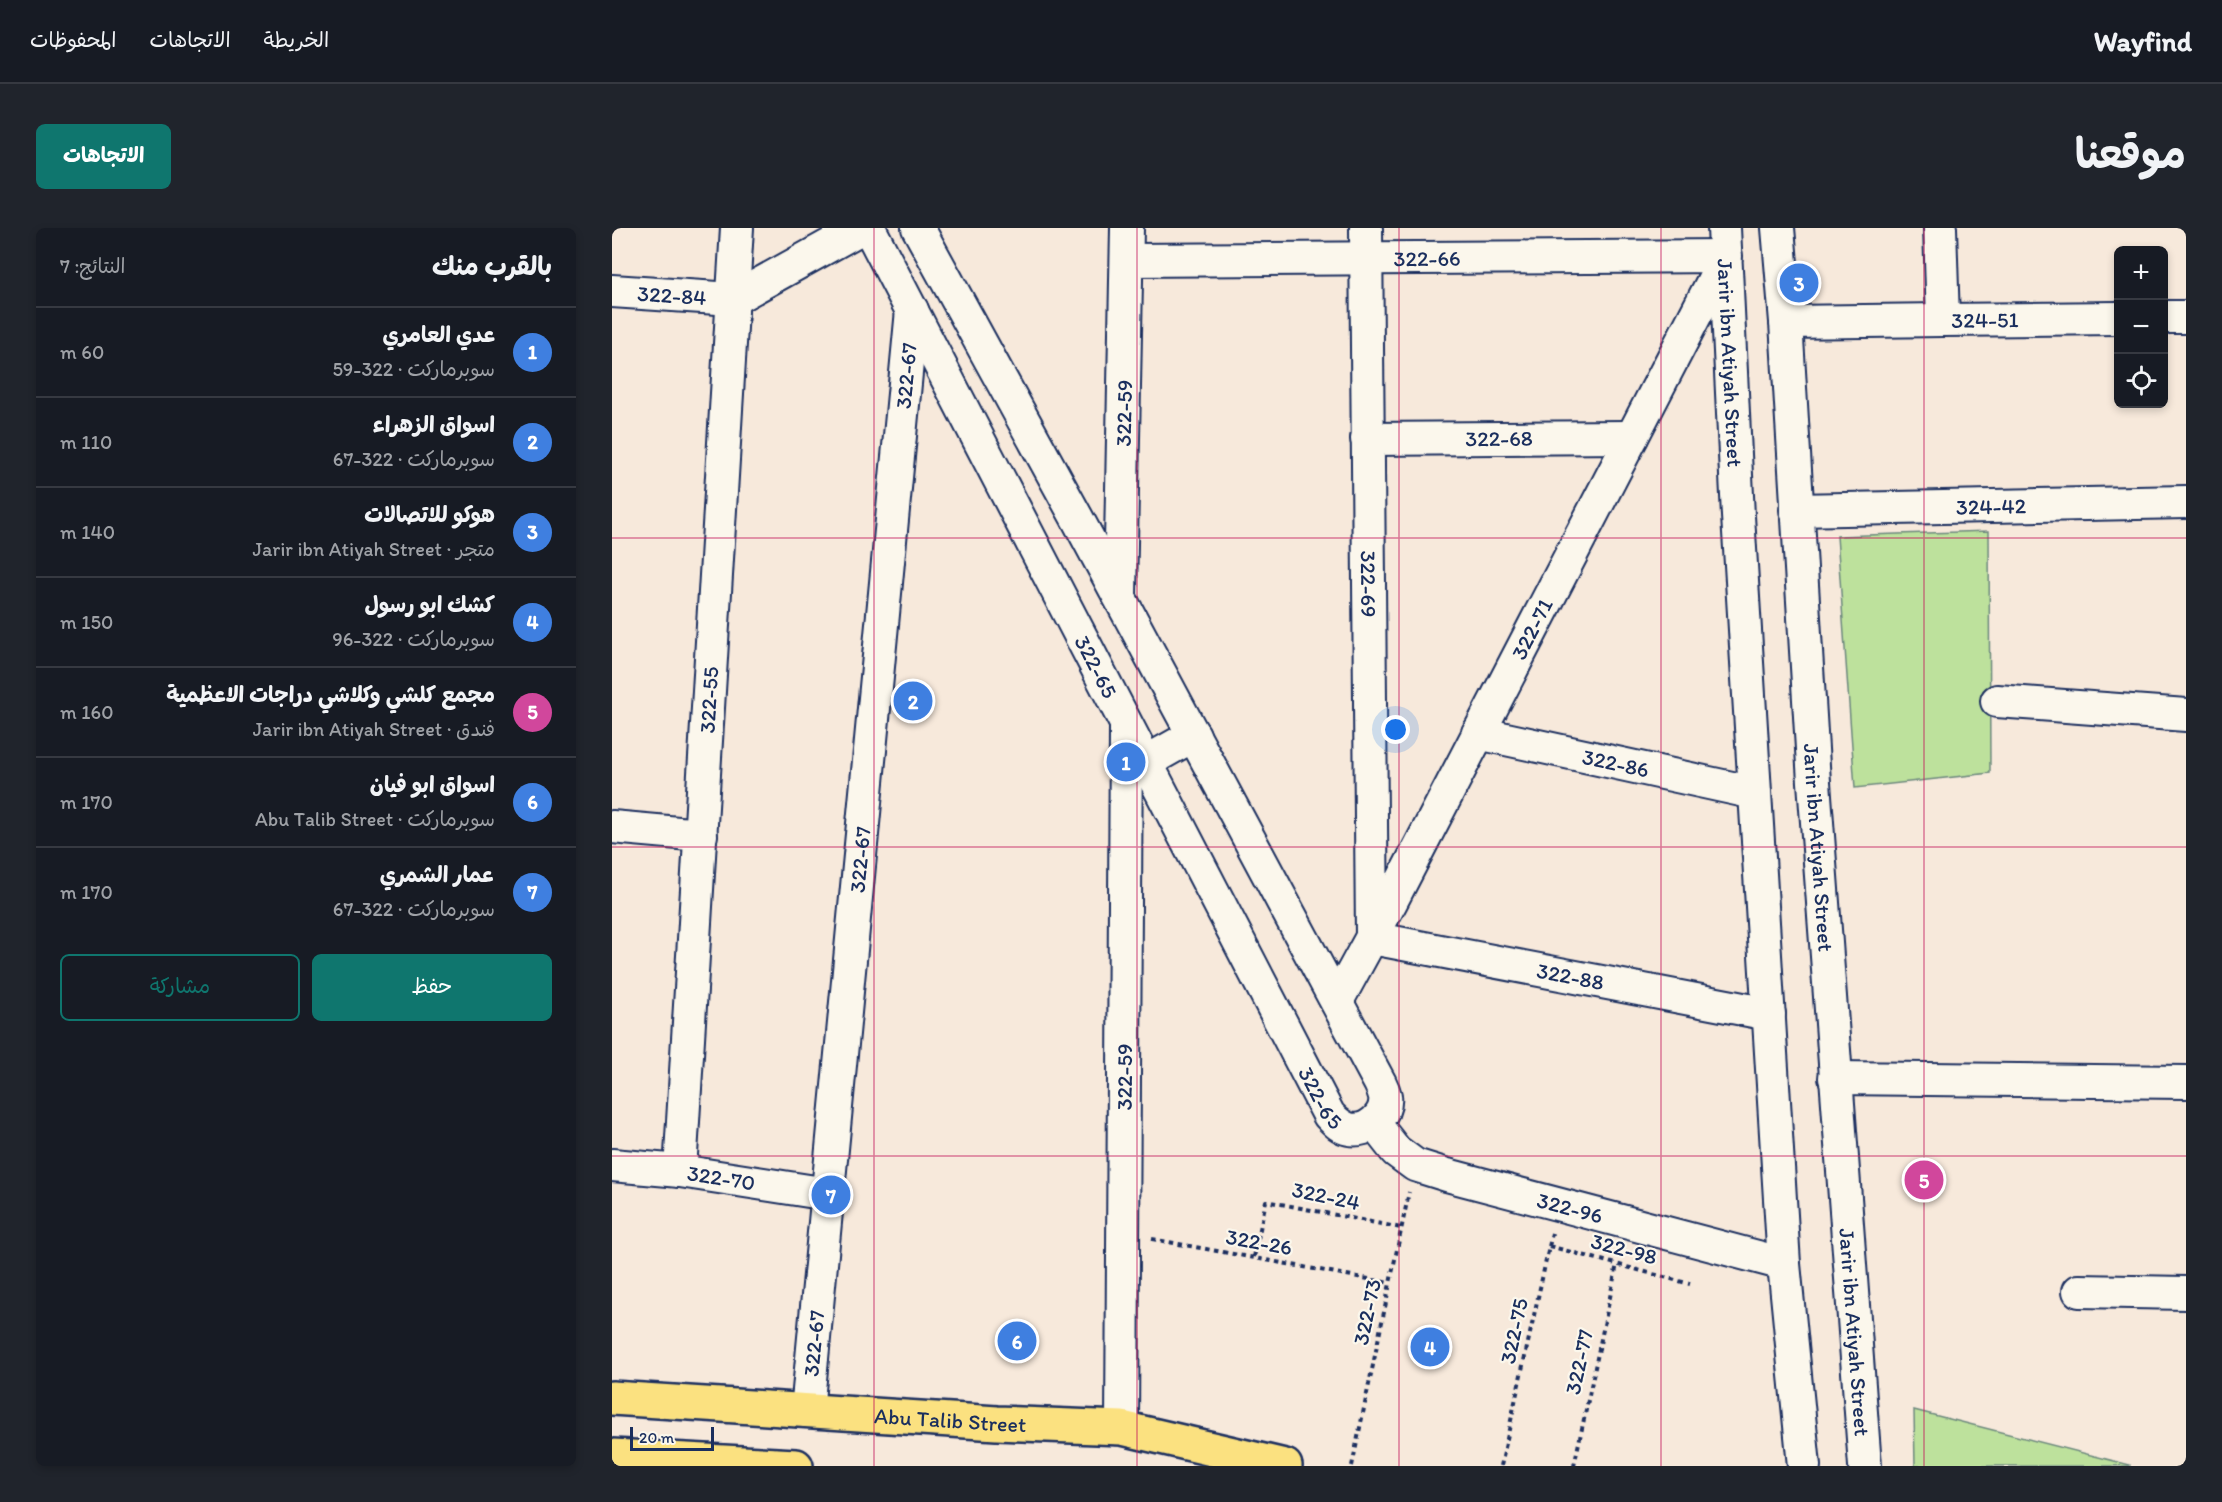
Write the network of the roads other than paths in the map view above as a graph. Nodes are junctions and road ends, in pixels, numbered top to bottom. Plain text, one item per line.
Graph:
1 (737, 228) edge
2 (861, 228) edge
3 (869, 228) edge
4 (918, 228) edge
5 (1127, 228) edge
6 (1366, 228) edge
7 (1778, 228) edge
8 (1940, 228) edge
9 (1725, 242) edge
10 (1366, 259) junction
11 (1127, 260) junction
12 (612, 291) edge
13 (732, 299) junction
14 (912, 310) junction
15 (2168, 317) edge
16 (2186, 317) edge
17 (2114, 318) edge
18 (1943, 320) junction
19 (1786, 322) junction
20 (1632, 437) junction
21 (1367, 439) junction
22 (2186, 502) edge
23 (1796, 510) junction
24 (1077, 518) junction
25 (1032, 542) junction
26 (1120, 598) junction
27 (1997, 701) dead end
28 (2186, 716) edge
29 (1126, 724) junction
30 (1478, 733) junction
31 (1194, 735) junction
32 (1146, 762) junction
33 (1755, 793) junction
34 (612, 827) edge
35 (701, 835) junction
36 (1372, 938) junction
37 (1337, 1001) junction
38 (1769, 1014) junction
39 (1835, 1078) junction
40 (2186, 1082) edge
41 (1374, 1123) junction
42 (612, 1165) edge
43 (680, 1172) junction
44 (828, 1194) junction
45 (1784, 1264) junction
46 (2079, 1291) dead end
47 (2186, 1293) edge
48 (612, 1398) edge
49 (807, 1411) junction
50 (1122, 1428) junction
51 (612, 1456) edge
52 (727, 1464) edge
53 (796, 1466) edge
54 (1285, 1466) edge
55 (1804, 1466) edge
56 (1865, 1466) edge

1 - 13 street, 322-55
2 - 13 street
3 - 14 street, 322-65
4 - 24 street, 322-65
5 - 11 street, 322-59
6 - 10 street, 322-69
7 - 19 street, Jarir ibn Atiyah Street
8 - 18 street, 324-51
9 - 10 street, 322-66
9 - 20 street, 322-71
9 - 33 street, Jarir ibn Atiyah Street
10 - 11 street, 322-66
10 - 21 street, 322-69
11 - 26 street, 322-59
12 - 13 street, 322-84
13 - 35 street, 322-55
14 - 25 street, 322-65
14 - 44 street, 322-67
15 - 16 street
17 - 18 street, 324-51
18 - 19 street
19 - 23 street, Jarir ibn Atiyah Street
20 - 21 street, 322-68
20 - 30 street, 322-71
21 - 36 street, 322-69
22 - 23 street, 324-42
23 - 39 street, Jarir ibn Atiyah Street
24 - 25 street
24 - 26 street, 322-65
25 - 29 street, 322-65
26 - 31 street, 322-65
27 - 28 street
29 - 32 street, 322-65
29 - 50 street, 322-59
30 - 33 street, 322-86
30 - 36 street, 322-71
31 - 32 street
31 - 37 street, 322-65
32 - 41 street, 322-65
33 - 38 street, Jarir ibn Atiyah Street
34 - 35 street
35 - 43 street, 322-55
36 - 37 street, 322-71
36 - 38 street, 322-88
37 - 41 street, 322-65
38 - 45 street, Jarir ibn Atiyah Street
39 - 40 street
39 - 56 street, Jarir ibn Atiyah Street
41 - 45 street, 322-96
42 - 43 street, 322-70
43 - 44 street, 322-70
44 - 49 street, 322-67
45 - 55 street, Jarir ibn Atiyah Street
46 - 47 street
48 - 49 main road, Abu Talib Street
49 - 50 main road, Abu Talib Street
50 - 54 main road, Abu Talib Street
51 - 52 main road
52 - 53 main road

